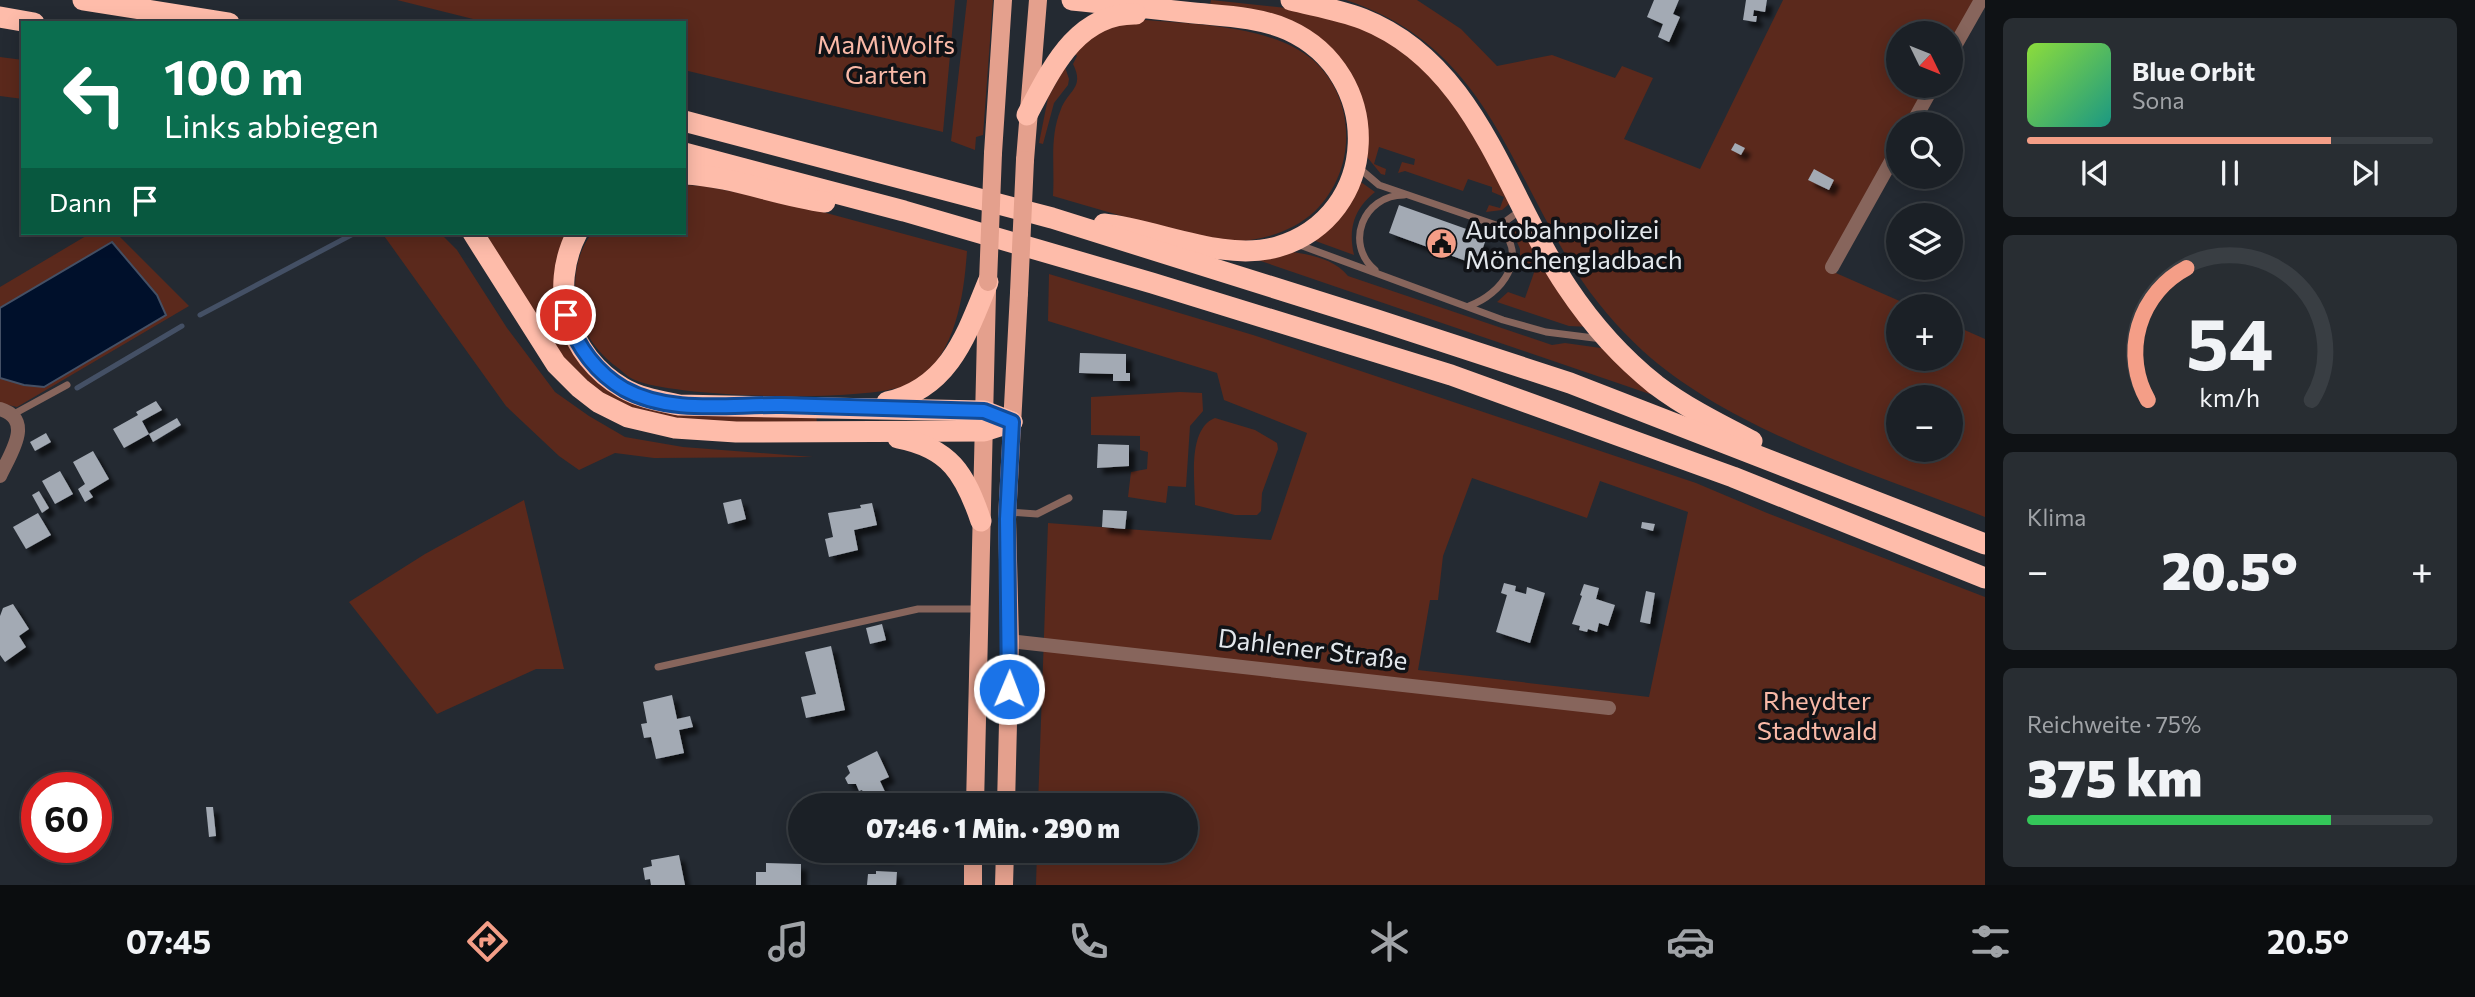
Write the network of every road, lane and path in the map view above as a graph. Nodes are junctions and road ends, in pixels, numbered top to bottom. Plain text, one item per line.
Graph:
1 (83, 0) edge
2 (1003, 0) edge
3 (1038, 0) edge
4 (1072, 0) edge
5 (1291, 0) edge
6 (1981, 0) edge
7 (1225, 16) junction
8 (0, 18) edge
9 (21, 21) edge
10 (216, 21) edge
11 (1964, 30) edge
12 (1027, 115) junction
13 (686, 122) edge
14 (686, 154) edge
15 (1356, 164) junction
16 (1886, 170) edge
17 (686, 174) edge
18 (1409, 195) junction
19 (1523, 209) junction
20 (904, 211) junction
21 (1052, 218) junction
22 (1499, 226) junction
23 (474, 235) edge
24 (577, 235) edge
25 (1291, 242) junction
26 (1832, 267) dead end
27 (1381, 275) junction
28 (988, 282) junction
29 (1468, 306) junction
30 (1609, 340) junction
31 (67, 385) dead end
32 (864, 407) junction
33 (6, 412) edge
34 (984, 421) junction
35 (1012, 422) junction
36 (865, 431) junction
37 (0, 475) edge
38 (1860, 495) junction
39 (1069, 498) dead end
40 (1008, 512) junction
41 (981, 521) junction
42 (1985, 544) edge
43 (1985, 578) edge
44 (980, 608) junction
45 (1010, 641) junction
46 (662, 668) dead end
47 (1609, 708) dead end
48 (975, 793) edge
49 (1006, 793) edge
50 (973, 863) edge
51 (1005, 863) edge
52 (972, 885) edge
53 (1004, 885) edge

1 - 10 highway
2 - 28 main road, bridge
3 - 12 main road
4 - 7 highway
5 - 19 highway
6 - 11 street
7 - 12 highway
7 - 15 highway
8 - 9 highway
12 - 35 main road, bridge
13 - 21 highway
14 - 20 highway
15 - 18 lane
15 - 25 highway
16 - 26 street
17 - 20 highway
18 - 22 lane
18 - 27 lane
19 - 22 lane
19 - 30 highway
20 - 43 highway
21 - 25 highway
21 - 38 highway
22 - 29 lane
23 - 36 highway
24 - 32 highway
25 - 27 lane
27 - 29 lane
28 - 32 highway
28 - 34 main road
29 - 30 lane
30 - 38 highway
31 - 33 lane
32 - 34 highway
33 - 37 street
34 - 35 highway
34 - 36 highway
34 - 41 main road
35 - 40 main road
36 - 41 highway
38 - 42 highway
39 - 40 lane
40 - 45 main road
41 - 44 main road
44 - 46 lane
44 - 48 main road
45 - 47 street, Dahlener Straße
45 - 49 main road
50 - 52 main road
51 - 53 main road

